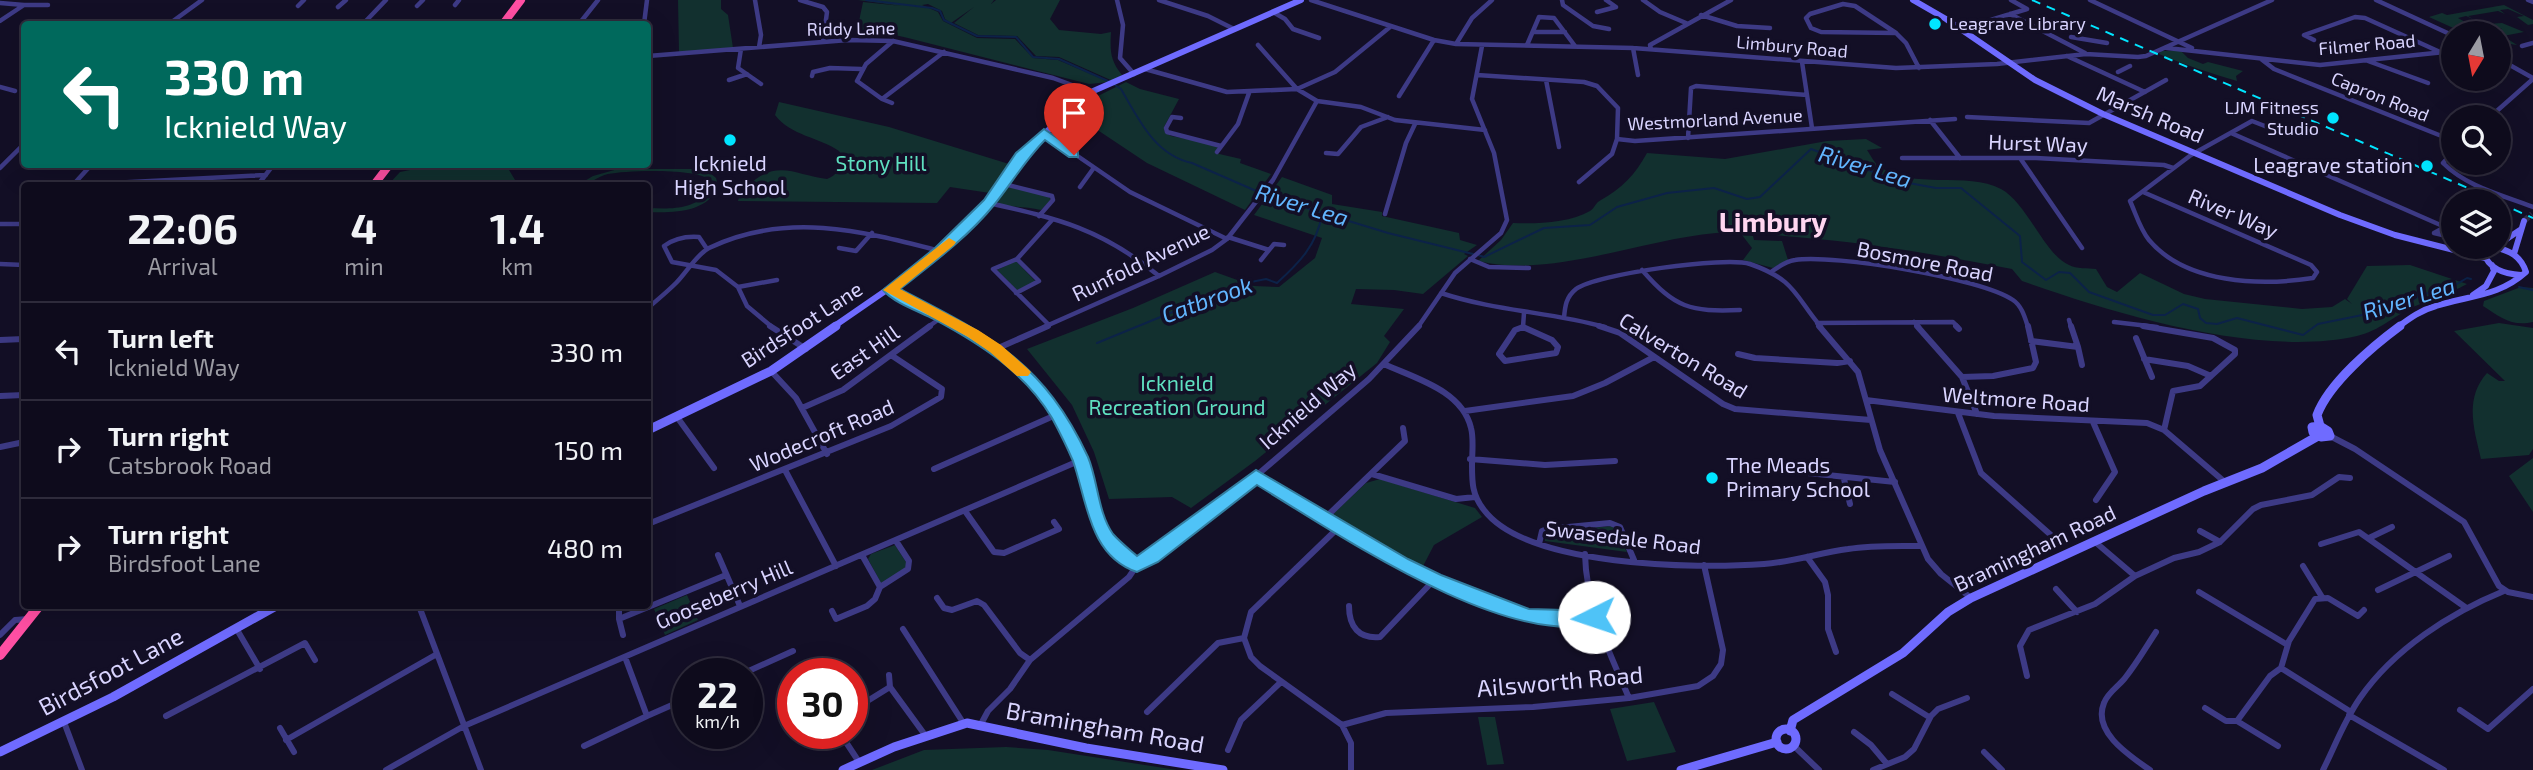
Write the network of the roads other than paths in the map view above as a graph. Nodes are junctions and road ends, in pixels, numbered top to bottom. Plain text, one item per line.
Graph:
1 (202, 0) edge
2 (304, 0) edge
3 (346, 0) edge
4 (386, 0) edge
5 (423, 0) edge
6 (459, 0) edge
7 (521, 0) edge
8 (598, 0) edge
9 (647, 0) edge
10 (755, 0) edge
11 (800, 0) edge
12 (1117, 0) edge
13 (1159, 0) edge
14 (1301, 0) edge
15 (1311, 0) edge
16 (1492, 0) edge
17 (1562, 0) edge
18 (1606, 0) edge
19 (1643, 0) edge
20 (1731, 0) edge
21 (1913, 0) edge
22 (2011, 0) edge
23 (2090, 0) edge
24 (2272, 0) edge
25 (2376, 0) edge
26 (0, 3) edge
27 (24, 5) junction
28 (48, 5) dead end
29 (455, 5) dead end
30 (298, 6) dead end
31 (417, 6) dead end
32 (338, 7) dead end
33 (1273, 12) junction
34 (1597, 12) dead end
35 (1701, 15) junction
36 (2010, 15) junction
37 (0, 21) edge
38 (173, 21) edge
39 (366, 21) edge
40 (504, 21) edge
41 (581, 21) edge
42 (644, 21) edge
43 (1686, 23) junction
44 (1390, 27) junction
45 (1770, 28) dead end
46 (1234, 29) junction
47 (1609, 29) dead end
48 (1961, 29) junction
49 (2441, 30) edge
50 (1534, 32) junction
51 (1565, 32) junction
52 (1896, 33) junction
53 (2069, 37) junction
54 (1319, 38) dead end
55 (1434, 40) junction
56 (2314, 40) dead end
57 (893, 41) junction
58 (2178, 41) junction
59 (823, 42) junction
60 (2107, 43) dead end
61 (2533, 43) edge
62 (1456, 44) junction
63 (1258, 45) dead end
64 (1527, 45) junction
65 (1482, 46) junction
66 (1575, 46) junction
67 (2522, 46) dead end
68 (759, 47) junction
69 (2164, 47) junction
70 (1633, 48) junction
71 (741, 49) junction
72 (1651, 49) junction
73 (2200, 51) junction
74 (944, 52) junction
75 (2440, 52) joint
76 (2086, 54) junction
77 (2064, 55) junction
78 (651, 56) edge
79 (2260, 59) junction
80 (2368, 61) junction
81 (1802, 62) junction
82 (2006, 62) junction
83 (2130, 66) dead end
84 (2511, 66) edge
85 (1919, 68) junction
86 (861, 69) junction
87 (1145, 69) junction
88 (2118, 72) dead end
89 (747, 74) junction
90 (1134, 74) junction
91 (1477, 75) junction
92 (1638, 75) dead end
93 (812, 76) dead end
94 (2533, 79) edge
95 (729, 80) dead end
96 (1546, 80) junction
97 (2166, 80) dead end
98 (2428, 83) dead end
99 (761, 84) dead end
100 (0, 87) edge
101 (1297, 89) junction
102 (15, 91) dead end
103 (1091, 92) junction
104 (2145, 92) junction
105 (1248, 93) junction
106 (1807, 95) junction
107 (1399, 96) dead end
108 (882, 99) junction
109 (1317, 101) junction
110 (892, 103) dead end
111 (2504, 105) edge
112 (2103, 114) junction
113 (1388, 117) junction
114 (1968, 117) dead end
115 (1181, 118) dead end
116 (1955, 119) dead end
117 (1930, 120) junction
118 (1415, 124) junction
119 (1812, 128) junction
120 (1485, 130) junction
121 (2275, 130) dead end
122 (1044, 133) junction
123 (2231, 133) junction
124 (2441, 136) edge
125 (1688, 138) junction
126 (1616, 139) junction
127 (1221, 146) junction
128 (21, 147) edge
129 (1559, 147) dead end
130 (1217, 152) dead end
131 (1326, 153) dead end
132 (2195, 154) junction
133 (1902, 158) dead end
134 (1960, 158) junction
135 (2020, 158) junction
136 (0, 168) edge
137 (88, 168) edge
138 (271, 168) edge
139 (387, 168) edge
140 (2173, 168) junction
141 (1093, 169) junction
142 (266, 174) junction
143 (2458, 175) edge
144 (1579, 181) dead end
145 (76, 182) edge
146 (126, 182) edge
147 (260, 182) edge
148 (376, 182) edge
149 (1004, 184) junction
150 (1080, 187) dead end
151 (2143, 192) junction
152 (989, 203) junction
153 (2533, 212) edge
154 (1385, 214) dead end
155 (1039, 216) junction
156 (1052, 220) junction
157 (2524, 221) tunnel mouth
158 (0, 224) edge
159 (21, 224) edge
160 (2441, 225) edge
161 (2520, 230) junction
162 (2388, 232) junction
163 (872, 233) junction
164 (2511, 236) edge
165 (1227, 238) junction
166 (2441, 241) edge
167 (1284, 246) dead end
168 (2441, 246) edge
169 (839, 248) dead end
170 (2082, 248) dead end
171 (707, 249) junction
172 (1269, 250) junction
173 (940, 251) junction
174 (2511, 253) edge
175 (2514, 254) junction
176 (1474, 256) junction
177 (1017, 258) junction
178 (2486, 259) edge
179 (1261, 260) dead end
180 (0, 264) edge
181 (21, 265) edge
182 (2492, 265) junction
183 (691, 266) junction
184 (1529, 268) dead end
185 (1642, 271) junction
186 (1771, 272) junction
187 (2526, 272) edge
188 (1159, 276) junction
189 (2533, 278) edge
190 (776, 281) dead end
191 (738, 288) junction
192 (890, 290) junction
193 (1441, 292) junction
194 (1016, 293) junction
195 (2470, 296) junction
196 (651, 305) edge
197 (1740, 310) dead end
198 (1524, 313) junction
199 (942, 317) junction
200 (1563, 318) junction
201 (2069, 320) dead end
202 (1914, 322) junction
203 (2115, 322) dead end
204 (1817, 323) junction
205 (1049, 325) junction
206 (1523, 327) junction
207 (1959, 330) dead end
208 (2136, 338) dead end
209 (21, 339) edge
210 (0, 340) edge
211 (2031, 341) junction
212 (2078, 347) junction
213 (806, 348) junction
214 (996, 349) junction
215 (1738, 354) dead end
216 (891, 355) junction
217 (1654, 357) junction
218 (2144, 359) junction
219 (1850, 361) junction
220 (1384, 364) junction
221 (2082, 365) dead end
222 (771, 371) junction
223 (2211, 376) junction
224 (1962, 377) junction
225 (2152, 377) dead end
226 (21, 395) edge
227 (0, 396) edge
228 (1866, 400) junction
229 (802, 408) junction
230 (1465, 411) junction
231 (1958, 412) junction
232 (1058, 414) junction
233 (1977, 414) junction
234 (677, 417) junction
235 (1871, 420) junction
236 (2092, 422) junction
237 (1403, 428) dead end
238 (651, 429) edge
239 (2164, 429) junction
240 (2319, 431) junction
241 (2330, 436) joint
242 (21, 443) edge
243 (0, 447) edge
244 (827, 454) junction
245 (1470, 459) junction
246 (1081, 460) junction
247 (1615, 461) dead end
248 (714, 468) dead end
249 (934, 469) dead end
250 (785, 470) junction
251 (1798, 472) dead end
252 (1372, 474) junction
253 (1256, 476) junction
254 (2350, 478) dead end
255 (1844, 479) junction
256 (1895, 482) junction
257 (2226, 483) junction
258 (1475, 498) junction
259 (2096, 500) dead end
260 (1850, 504) dead end
261 (965, 511) junction
262 (1325, 518) junction
263 (1054, 522) dead end
264 (651, 523) edge
265 (1339, 527) junction
266 (2392, 527) dead end
267 (2200, 531) dead end
268 (2052, 536) dead end
269 (2369, 538) junction
270 (896, 541) junction
271 (2094, 541) junction
272 (2220, 542) junction
273 (1539, 544) junction
274 (2320, 544) dead end
275 (1922, 546) junction
276 (1585, 554) junction
277 (718, 555) dead end
278 (862, 555) junction
279 (2449, 556) dead end
280 (1807, 557) junction
281 (1634, 560) junction
282 (1137, 565) junction
283 (1704, 565) junction
284 (836, 566) junction
285 (2303, 566) dead end
286 (2417, 573) junction
287 (726, 575) junction
288 (2135, 576) junction
289 (1434, 580) junction
290 (880, 587) junction
291 (2056, 589) dead end
292 (2378, 590) dead end
293 (2504, 591) junction
294 (2199, 592) dead end
295 (2322, 597) junction
296 (2533, 597) edge
297 (937, 598) dead end
298 (1971, 598) junction
299 (651, 606) edge
300 (740, 606) junction
301 (1349, 606) dead end
302 (2465, 607) junction
303 (37, 609) edge
304 (271, 609) edge
305 (420, 609) edge
306 (619, 609) edge
307 (643, 609) edge
308 (2364, 610) dead end
309 (832, 611) dead end
310 (2077, 612) junction
311 (1594, 617) junction
312 (619, 619) junction
313 (29, 620) junction
314 (236, 628) junction
315 (903, 629) dead end
316 (2156, 632) dead end
317 (0, 635) edge
318 (624, 635) dead end
319 (1244, 638) junction
320 (2286, 644) junction
321 (793, 651) dead end
322 (1836, 652) dead end
323 (437, 654) junction
324 (0, 655) edge
325 (625, 657) junction
326 (316, 660) dead end
327 (1030, 660) junction
328 (763, 665) edge
329 (260, 668) junction
330 (2281, 668) junction
331 (889, 675) dead end
332 (2027, 676) dead end
333 (1281, 682) junction
334 (890, 687) junction
335 (2533, 689) edge
336 (1892, 694) dead end
337 (1629, 698) junction
338 (1967, 698) dead end
339 (869, 699) dead end
340 (672, 705) edge
341 (2205, 709) dead end
342 (2460, 710) dead end
343 (1147, 712) dead end
344 (2350, 714) junction
345 (166, 716) dead end
346 (648, 716) junction
347 (1928, 716) junction
348 (2237, 721) junction
349 (64, 722) junction
350 (964, 724) junction
351 (981, 724) junction
352 (1342, 725) junction
353 (464, 726) junction
354 (280, 728) dead end
355 (1790, 731) junction
356 (1854, 732) dead end
357 (925, 736) junction
358 (286, 740) junction
359 (1777, 742) junction
360 (584, 746) dead end
361 (2278, 746) dead end
362 (1795, 747) junction
363 (850, 749) edge
364 (1228, 750) dead end
365 (0, 752) edge
366 (294, 752) dead end
367 (1984, 752) dead end
368 (859, 762) junction
369 (1887, 764) junction
370 (82, 770) edge
371 (386, 770) edge
372 (481, 770) edge
373 (843, 770) edge
374 (1223, 770) edge
375 (1351, 770) edge
376 (1681, 770) edge
377 (1819, 770) edge
378 (1873, 770) edge
379 (2002, 770) edge
380 (2150, 770) edge
381 (2323, 770) edge
382 (2444, 770) edge

1 - 38 street
2 - 30 street
3 - 32 street
4 - 39 street
5 - 31 street
6 - 29 street
7 - 40 highway
8 - 41 street
9 - 42 street
10 - 68 street
11 - 59 street
12 - 90 street
13 - 46 street
14 - 33 street, Birdsfoot Lane
15 - 44 street
16 - 62 street
17 - 47 street
18 - 34 street
19 - 43 street
20 - 35 street
21 - 48 street, Marsh Road
22 - 36 street
23 - 58 street, Filmer Road
24 - 58 street
25 - 49 street
26 - 27 street
27 - 28 street
27 - 37 street
33 - 46 street, Birdsfoot Lane
33 - 54 street
35 - 43 street
35 - 45 street
36 - 48 street
36 - 53 street
43 - 72 street
44 - 55 street
44 - 101 street
46 - 87 street, Birdsfoot Lane
48 - 82 street, Marsh Road
50 - 51 street
50 - 51 street
50 - 64 street
51 - 66 street
52 - 52 street
52 - 85 street
53 - 60 street
53 - 76 street
55 - 62 street
55 - 107 street
56 - 75 street
57 - 59 street, Riddy Lane
57 - 74 street, Riddy Lane
57 - 86 street
58 - 69 street
58 - 73 street, Filmer Road
59 - 68 street, Riddy Lane
61 - 67 street
62 - 65 street, Limbury Road
63 - 101 street
64 - 65 street, Limbury Road
64 - 66 street, Limbury Road
65 - 91 street
66 - 70 street, Limbury Road
68 - 71 street, Riddy Lane
69 - 73 street, Filmer Road
69 - 76 street
70 - 72 street, Limbury Road
70 - 92 street
71 - 78 street, Riddy Lane
71 - 89 street
72 - 81 street, Limbury Road
73 - 79 street, Filmer Road
74 - 103 street, Riddy Lane
74 - 108 street
75 - 80 street, Filmer Road
76 - 77 street
77 - 82 street
77 - 104 street
79 - 80 street, Filmer Road
79 - 124 street, Capron Road
80 - 98 street
81 - 85 street, Limbury Road
81 - 106 street
82 - 85 street, Limbury Road
82 - 112 street, Marsh Road
83 - 88 street
84 - 94 street
86 - 93 street
86 - 108 street
87 - 90 street, Birdsfoot Lane
87 - 105 street
89 - 95 street
89 - 99 street
90 - 103 street, Birdsfoot Lane
91 - 96 street, Westmorland Avenue
91 - 120 street
94 - 111 street
96 - 126 street, Westmorland Avenue
96 - 129 street
97 - 104 street
100 - 102 street
101 - 105 street
101 - 109 street
103 - 122 street, Birdsfoot Lane
104 - 112 street
105 - 127 street
106 - 119 street
106 - 125 street
108 - 110 street
109 - 113 street
109 - 165 street, Runfold Avenue
112 - 114 street
112 - 132 street, Marsh Road
113 - 118 street
113 - 131 street
115 - 127 street
116 - 117 street, Westmorland Avenue
117 - 119 street, Westmorland Avenue
117 - 134 street
118 - 120 street
118 - 154 street
119 - 125 street, Westmorland Avenue
120 - 176 street, Icknield Way
121 - 123 street
122 - 141 street
122 - 149 street, Birdsfoot Lane
123 - 132 street
123 - 160 street
125 - 126 street, Westmorland Avenue
126 - 144 street
127 - 130 street
128 - 136 street
132 - 140 street
132 - 162 street, Marsh Road
133 - 134 street, Hurst Way
134 - 135 street, Hurst Way
135 - 140 street, Hurst Way
135 - 170 street
137 - 145 street
138 - 142 street
139 - 148 highway
140 - 151 street
141 - 150 street
141 - 165 street
142 - 146 street
142 - 147 street
143 - 153 street
149 - 152 street, Birdsfoot Lane
149 - 155 street
151 - 151 street, River Way
152 - 155 street
152 - 173 street, Birdsfoot Lane
155 - 156 street
156 - 177 street
156 - 188 street
157 - 161 street
158 - 159 street
161 - 164 street
161 - 175 street
162 - 166 street, Marsh Road
162 - 168 street, Marsh Road
163 - 169 street
163 - 171 street
163 - 173 street
165 - 172 street
165 - 188 street, Runfold Avenue
167 - 172 street
171 - 183 street
171 - 183 street
172 - 179 street
173 - 192 street, Birdsfoot Lane
174 - 175 street
175 - 187 street
176 - 184 street
176 - 193 street, Icknield Way
177 - 194 street
177 - 194 street
178 - 182 street
180 - 181 street
182 - 187 street
182 - 195 street
183 - 191 street
183 - 196 street
185 - 186 street
185 - 197 street
185 - 200 street
186 - 204 street
186 - 211 street, Bosmore Road
187 - 189 street
187 - 195 street
188 - 205 street, Runfold Avenue
190 - 191 street
191 - 213 street
192 - 199 street
192 - 213 street, Birdsfoot Lane
193 - 198 street, Calverton Road
193 - 220 street, Icknield Way
194 - 205 street
195 - 240 street
198 - 200 street, Calverton Road
198 - 206 street
199 - 214 street
199 - 216 street, East Hill
200 - 217 street, Calverton Road
201 - 212 street
202 - 204 street
202 - 207 street
202 - 224 street
203 - 223 street
204 - 219 street
205 - 214 street, Runfold Avenue
206 - 206 street
208 - 218 street
209 - 210 street
211 - 212 street
211 - 224 street, Bosmore Road
212 - 221 street
213 - 222 street, Birdsfoot Lane
214 - 232 street
215 - 219 street
216 - 229 street, East Hill
216 - 244 street, Wodecroft Road
217 - 230 street
217 - 235 street, Calverton Road
218 - 223 street
218 - 225 street
219 - 228 street
220 - 230 street
220 - 253 street, Icknield Way
222 - 229 street
222 - 234 street, Birdsfoot Lane
223 - 239 street
224 - 233 street
226 - 227 street
228 - 231 street, Weltmore Road
228 - 235 street
229 - 244 street
230 - 245 street
231 - 233 street, Weltmore Road
231 - 268 street
232 - 246 street
232 - 249 street
233 - 236 street, Weltmore Road
234 - 238 street, Birdsfoot Lane
234 - 248 street
235 - 256 street
236 - 239 street, Weltmore Road
236 - 259 street
237 - 252 street
239 - 257 street
240 - 241 street
240 - 257 street, Bramingham Road
241 - 293 street
242 - 243 street
244 - 250 street, Wodecroft Road
245 - 247 street
245 - 258 street
246 - 261 street, Gooseberry Hill
246 - 282 street
250 - 264 street, Wodecroft Road
250 - 284 street
251 - 255 street
252 - 258 street
252 - 262 street
253 - 262 street
253 - 282 street, Icknield Way
254 - 272 street
255 - 256 street
255 - 260 street
256 - 275 street
257 - 271 street, Bramingham Road
258 - 273 street, Swasedale Road
261 - 263 street
261 - 270 street, Gooseberry Hill
262 - 265 street
265 - 289 street
265 - 319 street
266 - 269 street
267 - 272 street
269 - 274 street
269 - 286 street
270 - 278 street, Gooseberry Hill
270 - 290 street
271 - 288 street
271 - 298 street, Bramingham Road
272 - 288 street
273 - 276 street, Swasedale Road
273 - 281 street
275 - 280 street, Swasedale Road
275 - 298 street
276 - 281 street, Swasedale Road
276 - 311 street
277 - 287 street
278 - 284 street, Gooseberry Hill
278 - 290 street
279 - 286 street
280 - 283 street, Swasedale Road
280 - 322 street
281 - 283 street, Swasedale Road
282 - 327 street, Icknield Way
283 - 337 street, Ailsworth Road
284 - 300 street, Gooseberry Hill
285 - 295 street
286 - 292 street
286 - 302 street
287 - 299 street
287 - 300 street
288 - 310 street
289 - 301 street
289 - 311 street
290 - 309 street
291 - 310 street
293 - 296 street
293 - 302 street
294 - 320 street
295 - 308 street
295 - 320 street
297 - 327 street
298 - 355 street, Bramingham Road
300 - 325 street, Gooseberry Hill
302 - 344 street
303 - 313 highway
304 - 314 street, Birdsfoot Lane
305 - 323 street
306 - 312 street
307 - 312 street
310 - 332 street
311 - 337 street
312 - 318 street
313 - 317 street
313 - 324 highway
314 - 329 street
314 - 349 street, Birdsfoot Lane
315 - 350 street
316 - 380 street
319 - 333 street
319 - 343 street
320 - 330 street
321 - 328 street
323 - 353 street
323 - 358 street
325 - 346 street
325 - 353 street, Gooseberry Hill
326 - 329 street
327 - 351 street, Icknield Way
329 - 345 street
330 - 344 street
330 - 348 street
331 - 334 street
333 - 352 street
333 - 364 street
334 - 339 street
334 - 357 street
335 - 342 street
336 - 347 street
337 - 352 street, Ailsworth Road
338 - 347 street
340 - 346 street
341 - 348 street
344 - 381 street
344 - 382 street
346 - 360 street
347 - 369 street
348 - 361 street
349 - 365 street, Birdsfoot Lane
349 - 370 street
350 - 351 street
350 - 357 street
351 - 374 street, Bramingham Road
352 - 375 street
353 - 371 street, Gooseberry Hill
353 - 372 street
354 - 358 street
355 - 359 street
355 - 362 street
356 - 369 street
357 - 368 street
358 - 366 street
359 - 362 street
359 - 376 street
362 - 377 street
363 - 368 street
367 - 379 street
368 - 373 street
369 - 378 street

